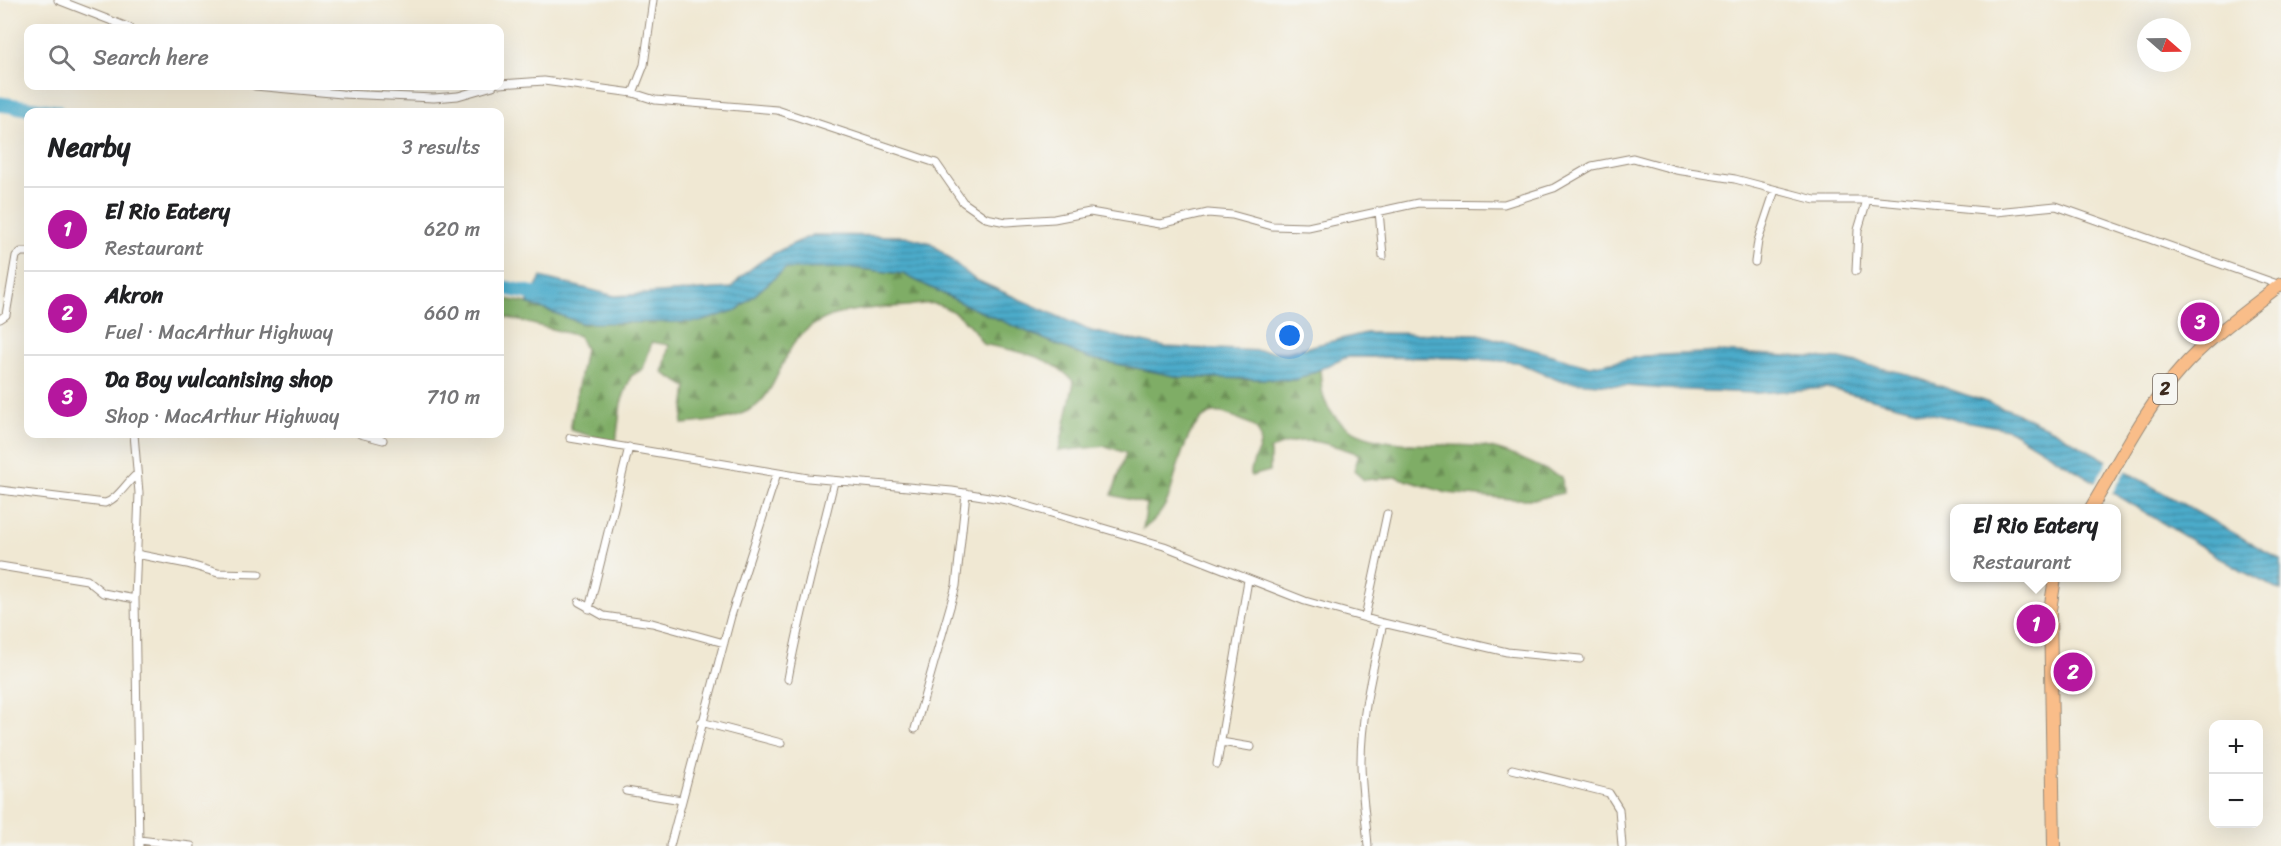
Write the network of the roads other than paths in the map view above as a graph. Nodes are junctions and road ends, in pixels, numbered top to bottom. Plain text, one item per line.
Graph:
1 (58, 0) edge
2 (653, 0) edge
3 (72, 3) edge
4 (121, 24) edge
5 (504, 84) edge
6 (298, 90) edge
7 (479, 90) edge
8 (633, 93) junction
9 (1775, 190) junction
10 (1867, 200) junction
11 (1379, 211) junction
12 (24, 252) edge
13 (1383, 256) dead end
14 (1755, 262) dead end
15 (1856, 271) dead end
16 (2280, 285) edge
17 (0, 319) edge
18 (134, 438) edge
19 (375, 438) edge
20 (570, 438) dead end
21 (383, 440) dead end
22 (629, 447) junction
23 (777, 473) junction
24 (137, 474) junction
25 (834, 482) junction
26 (0, 490) edge
27 (966, 493) junction
28 (2093, 504) edge
29 (1387, 514) dead end
30 (136, 554) junction
31 (0, 566) edge
32 (259, 574) dead end
33 (1248, 580) junction
34 (2054, 582) edge
35 (135, 598) junction
36 (579, 602) dead end
37 (589, 609) junction
38 (1365, 617) junction
39 (1383, 623) junction
40 (724, 643) junction
41 (1580, 659) dead end
42 (788, 680) dead end
43 (701, 722) junction
44 (915, 729) dead end
45 (1221, 742) junction
46 (781, 743) dead end
47 (1251, 747) dead end
48 (1217, 764) dead end
49 (1512, 769) dead end
50 (626, 791) dead end
51 (682, 800) junction
52 (139, 843) edge
53 (191, 846) edge
54 (670, 846) edge
55 (1368, 846) edge
56 (1622, 846) edge
57 (2054, 846) edge

1 - 3 street
2 - 8 street
3 - 4 street
5 - 8 street
6 - 7 street
8 - 11 street
9 - 10 street
9 - 11 street
9 - 14 street
10 - 15 street
10 - 16 street
11 - 13 street
12 - 17 street
16 - 28 highway, 2
18 - 24 street
19 - 21 street
20 - 22 street
22 - 23 street
22 - 37 street
23 - 25 street
23 - 40 street
24 - 26 street
24 - 30 street
25 - 27 street
25 - 42 street
27 - 33 street
27 - 44 street
29 - 38 street
30 - 32 street
30 - 35 street
31 - 35 street
33 - 38 street
33 - 45 street
34 - 57 highway
35 - 52 street
36 - 37 street
37 - 40 street
38 - 39 street
39 - 41 street
39 - 55 street
40 - 43 street
43 - 46 street
43 - 51 street
45 - 47 street
45 - 48 street
49 - 56 street
50 - 51 street
51 - 54 street
52 - 53 street

